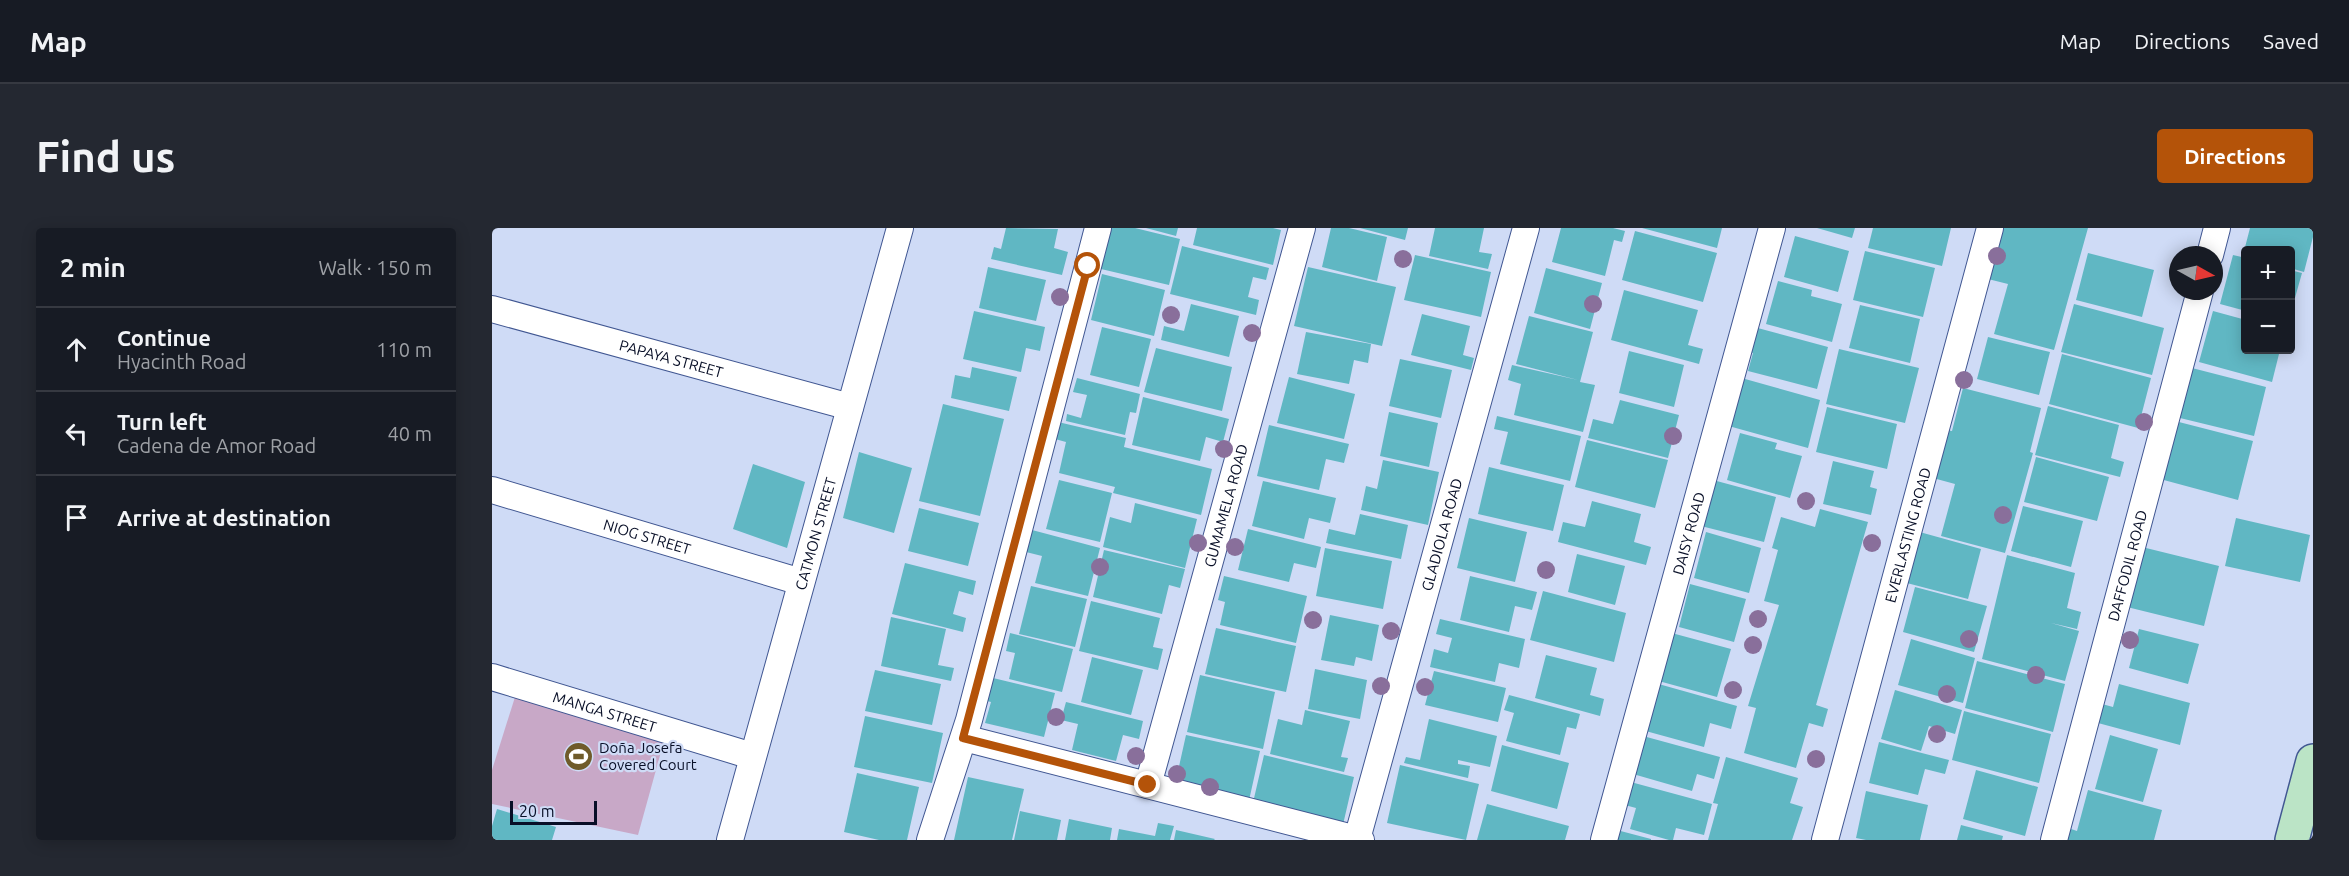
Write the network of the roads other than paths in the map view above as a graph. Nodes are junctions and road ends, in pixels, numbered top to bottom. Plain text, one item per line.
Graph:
1 (1098, 228) edge
2 (1302, 228) edge
3 (1526, 228) edge
4 (1772, 228) edge
5 (1990, 228) edge
6 (2217, 228) edge
7 (895, 229) edge
8 (2212, 246) edge
9 (2198, 300) edge
10 (492, 309) edge
11 (850, 407) junction
12 (492, 490) edge
13 (801, 582) junction
14 (492, 677) edge
15 (963, 738) junction
16 (752, 756) junction
17 (2313, 761) edge
18 (1148, 785) junction
19 (730, 840) edge
20 (930, 840) edge
21 (1359, 840) edge
22 (1604, 840) edge
23 (1825, 840) edge
24 (2054, 840) edge
25 (2292, 840) edge

1 - 15 street
2 - 18 street, GUMAMELA ROAD
3 - 21 street, GLADIOLA ROAD
4 - 22 street, DAISY ROAD
5 - 23 street, EVERLASTING ROAD
6 - 8 street
7 - 11 street, CATMON STREET
9 - 24 street, DAFFODIL ROAD
10 - 11 street, PAPAYA STREET
11 - 13 street, CATMON STREET
12 - 13 street, NIOG STREET
13 - 16 street, CATMON STREET
14 - 16 street, MANGA STREET
15 - 18 street
15 - 20 street
16 - 19 street, CATMON STREET
17 - 25 street
18 - 21 street

